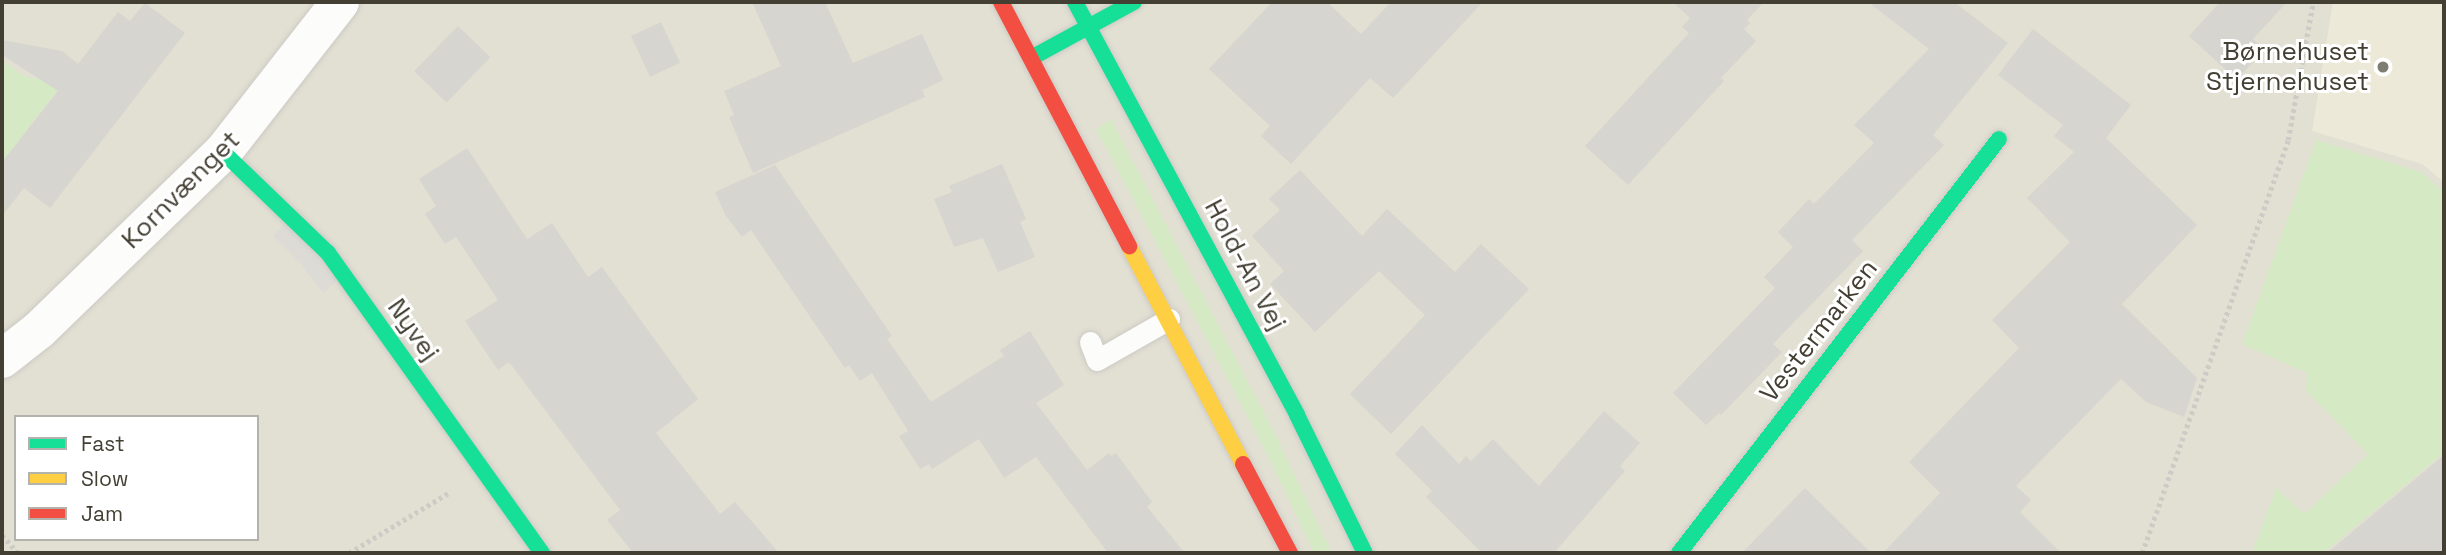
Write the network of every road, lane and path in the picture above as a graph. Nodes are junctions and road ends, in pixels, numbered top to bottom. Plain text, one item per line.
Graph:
1 (340, 2) edge
2 (1001, 2) edge
3 (1075, 2) edge
4 (1134, 2) edge
5 (2314, 2) edge
6 (1090, 26) junction
7 (1033, 57) junction
8 (1999, 139) dead end
9 (223, 152) junction
10 (1169, 319) junction
11 (1090, 342) dead end
12 (2, 359) edge
13 (484, 472) junction
14 (2, 535) edge
15 (18, 553) edge
16 (349, 553) edge
17 (542, 553) edge
18 (1290, 553) edge
19 (1365, 553) edge
20 (1679, 553) edge
21 (2142, 553) edge

1 - 9 street, Kornvænget
2 - 7 street
3 - 6 street, Hold-An Vej
4 - 6 street
5 - 21 path
6 - 7 street
6 - 19 street, Hold-An Vej
7 - 10 street
8 - 20 street, Vestermarken
9 - 12 street, Kornvænget
9 - 13 street, Nyvej
10 - 11 lane
10 - 18 street
13 - 16 path
13 - 17 street, Nyvej
14 - 15 path

